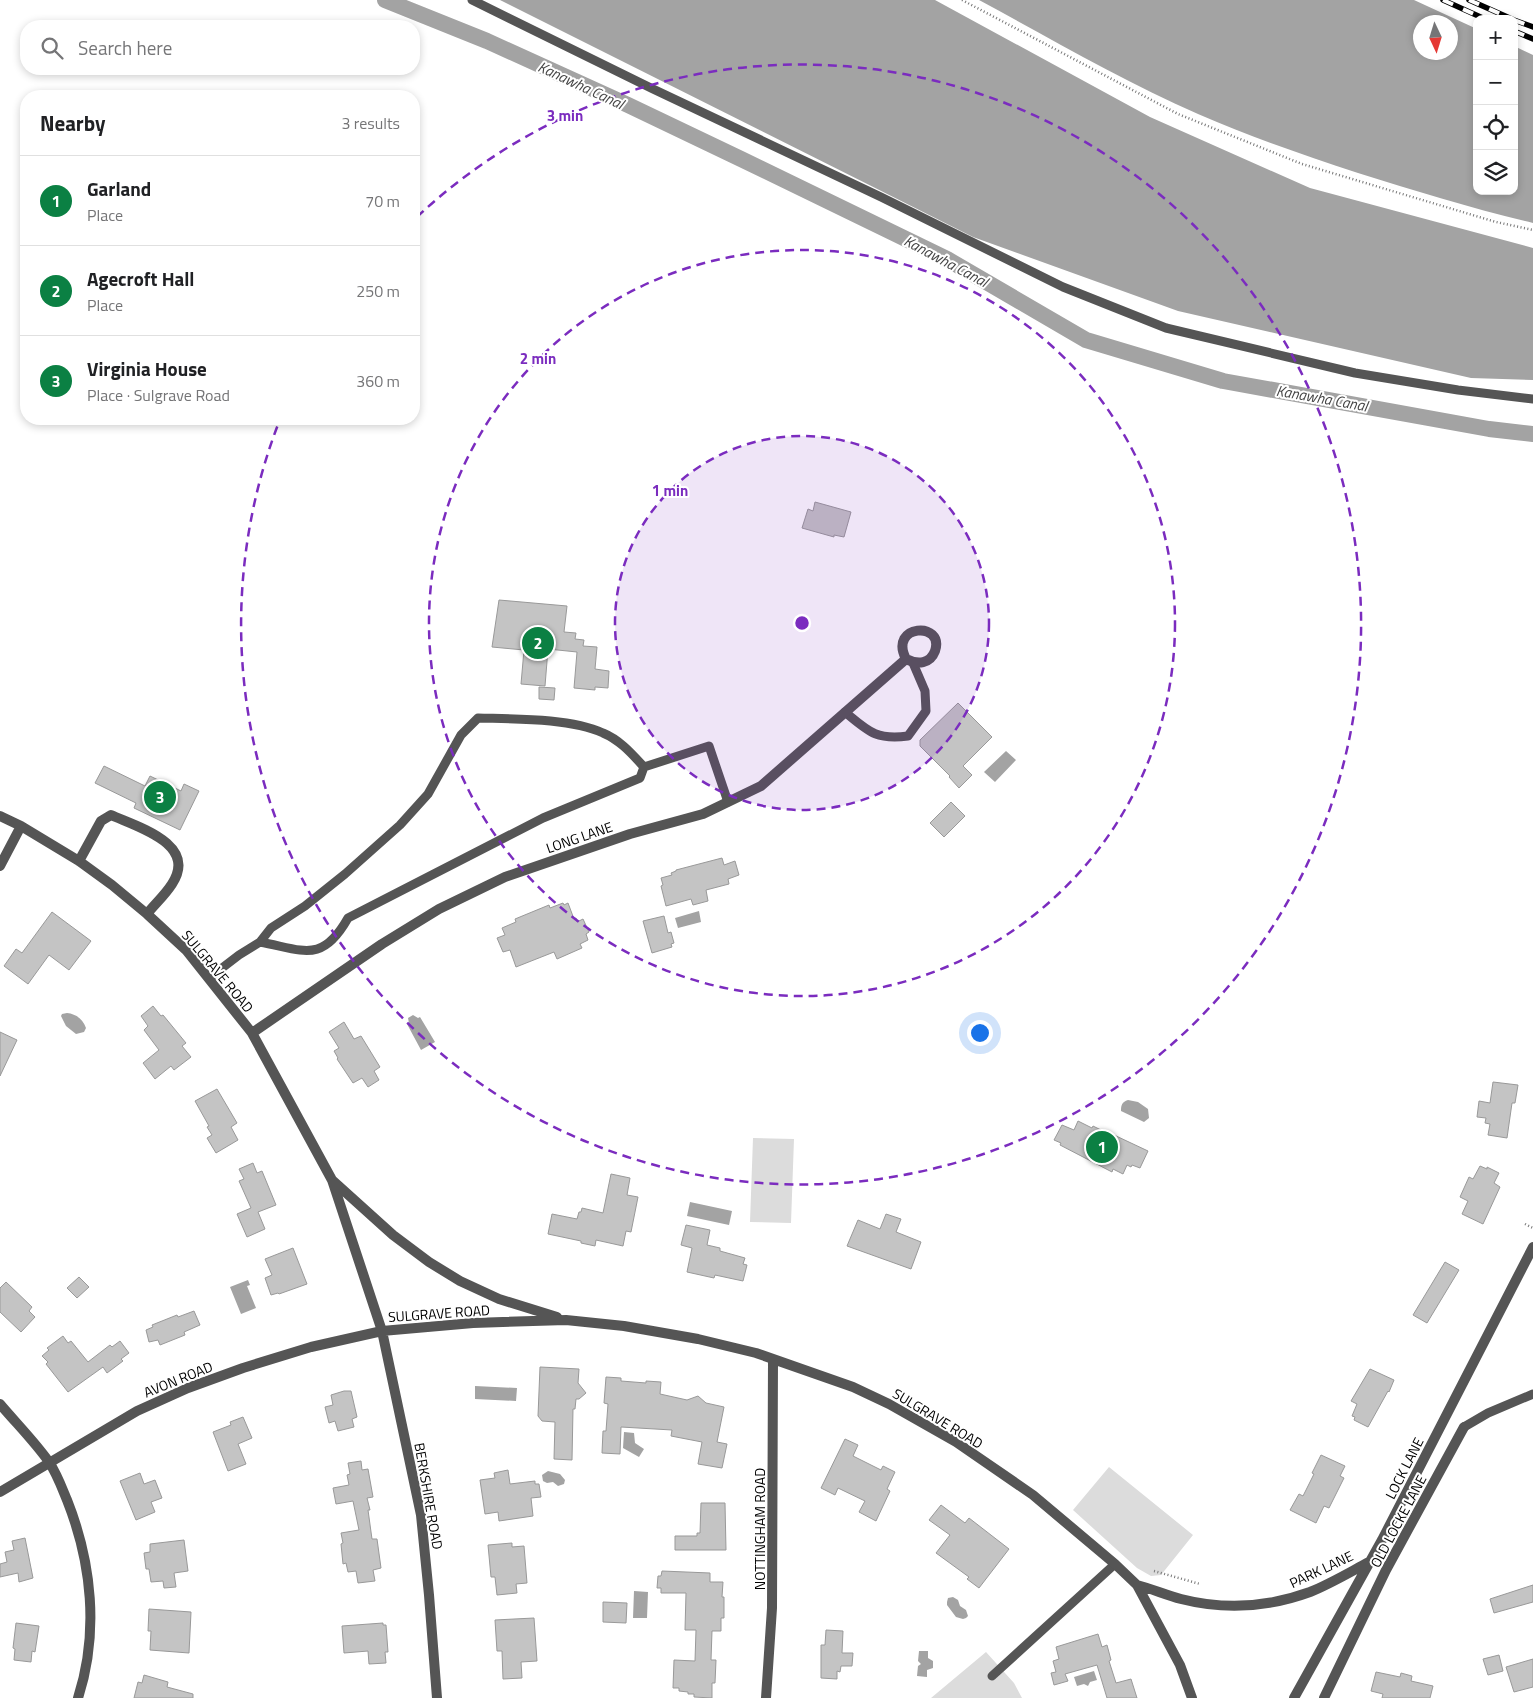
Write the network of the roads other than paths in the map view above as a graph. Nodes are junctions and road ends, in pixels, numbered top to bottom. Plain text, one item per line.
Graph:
1 (472, 0) edge
2 (1533, 399) edge
3 (909, 661) joint
4 (845, 712) junction
5 (644, 767) junction
6 (728, 802) junction
7 (0, 816) edge
8 (20, 826) junction
9 (79, 861) junction
10 (0, 866) edge
11 (147, 914) junction
12 (260, 942) junction
13 (209, 978) junction
14 (252, 1033) junction
15 (332, 1180) junction
16 (1533, 1247) edge
17 (566, 1320) junction
18 (382, 1331) junction
19 (773, 1360) junction
20 (1533, 1394) edge
21 (0, 1404) edge
22 (1464, 1427) joint
23 (49, 1462) junction
24 (0, 1492) edge
25 (1369, 1562) junction
26 (1115, 1564) junction
27 (1137, 1585) junction
28 (992, 1676) dead end
29 (78, 1698) edge
30 (437, 1698) edge
31 (766, 1698) edge
32 (1192, 1698) edge
33 (1294, 1698) edge
34 (1324, 1698) edge

1 - 2 lane
3 - 4 street, LONG LANE
3 - 4 lane
4 - 6 street, LONG LANE
5 - 6 lane
5 - 12 lane
5 - 12 lane
6 - 14 street, LONG LANE
7 - 8 street, SULGRAVE ROAD
8 - 9 street, SULGRAVE ROAD
8 - 10 street
9 - 11 street, SULGRAVE ROAD
9 - 11 street
11 - 13 street, SULGRAVE ROAD
12 - 13 lane
13 - 14 street, SULGRAVE ROAD
14 - 15 street, SULGRAVE ROAD
15 - 17 street, SULGRAVE ROAD
15 - 18 street, SULGRAVE ROAD
16 - 25 street, LOCK LANE
17 - 18 street, SULGRAVE ROAD
17 - 19 street, SULGRAVE ROAD
18 - 23 street, AVON ROAD
18 - 30 street, BERKSHIRE ROAD
19 - 26 street, SULGRAVE ROAD
19 - 31 street, NOTTINGHAM ROAD
20 - 22 lane, OLD LOCKE LANE
21 - 23 street
22 - 34 street, OLD LOCKE LANE
23 - 24 street, AVON ROAD
23 - 29 street
25 - 27 street, PARK LANE
25 - 33 street, LOCK LANE
26 - 27 street, SULGRAVE ROAD
26 - 28 lane
27 - 32 street, SULGRAVE ROAD

